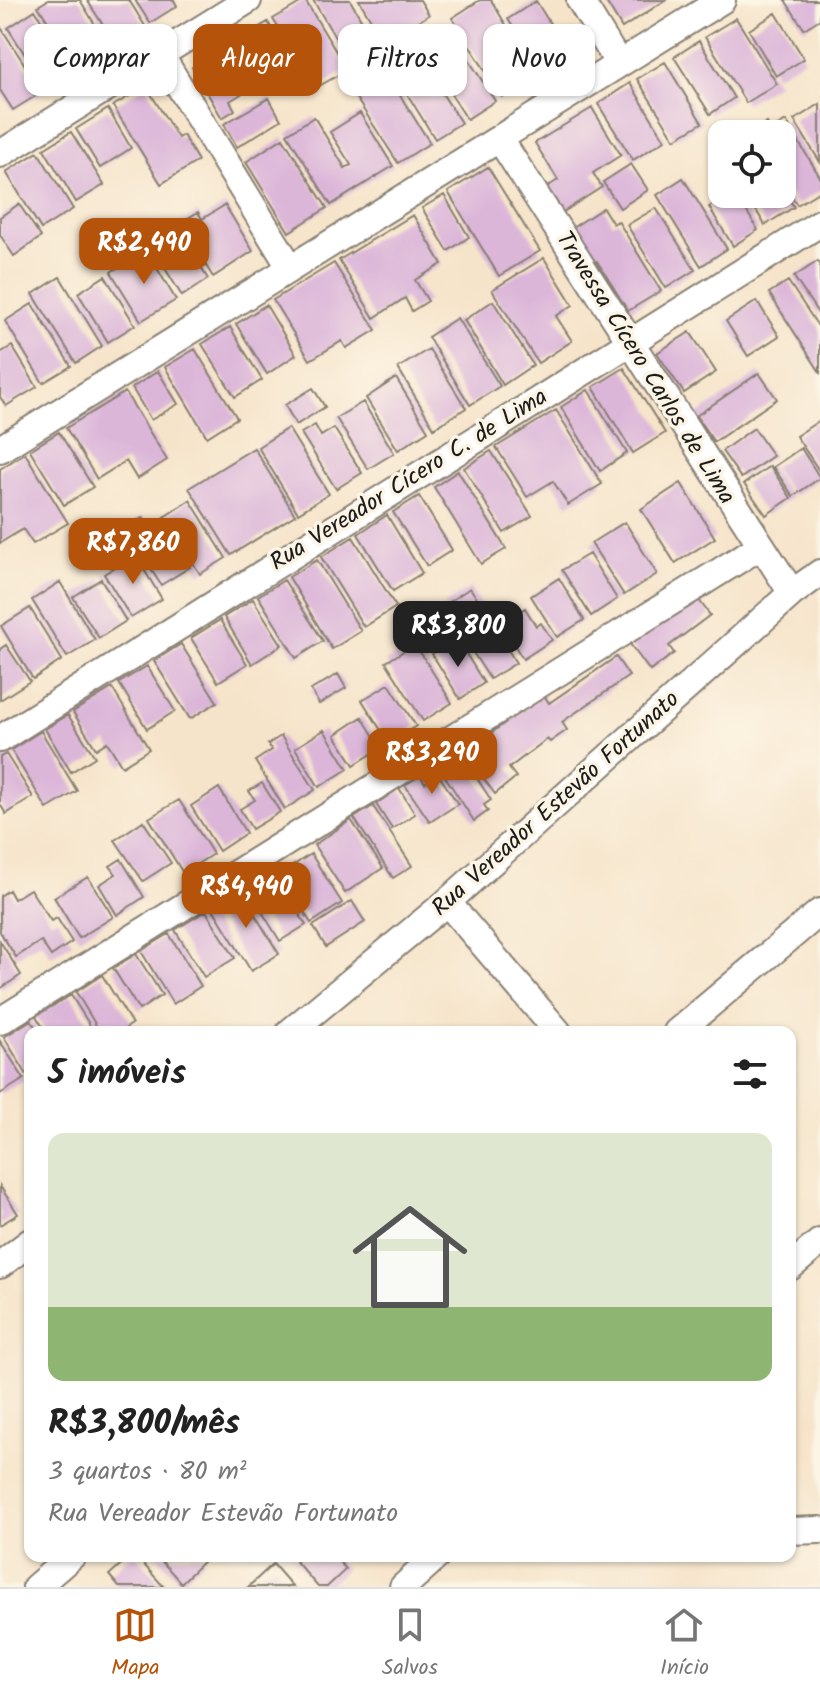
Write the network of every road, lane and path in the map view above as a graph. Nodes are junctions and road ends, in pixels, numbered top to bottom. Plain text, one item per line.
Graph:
1 (248, 0) edge
2 (580, 0) edge
3 (722, 0) edge
4 (177, 46) edge
5 (619, 64) junction
6 (177, 82) edge
7 (95, 96) edge
8 (501, 141) junction
9 (0, 154) edge
10 (820, 223) edge
11 (290, 267) junction
12 (628, 342) junction
13 (0, 449) edge
14 (759, 547) junction
15 (820, 573) edge
16 (792, 593) junction
17 (0, 739) edge
18 (447, 902) junction
19 (820, 912) edge
20 (0, 1021) edge
21 (297, 1026) edge
22 (553, 1026) edge
23 (684, 1026) edge
24 (820, 1242) edge
25 (24, 1247) edge
26 (796, 1262) edge
27 (0, 1265) edge
28 (820, 1530) edge
29 (796, 1531) edge
30 (65, 1562) edge
31 (430, 1562) edge
32 (36, 1587) edge
33 (403, 1587) edge

1 - 4 street
2 - 5 street
3 - 5 street
5 - 8 street
6 - 11 street
7 - 9 street
8 - 11 street
8 - 12 street, Travessa Cícero Carlos de Lima
10 - 12 street, Rua Vereador Cícero C. de Lima
11 - 13 street
12 - 14 street, Travessa Cícero Carlos de Lima
12 - 17 street, Rua Vereador Cícero C. de Lima
14 - 16 street, Travessa Cícero Carlos de Lima
14 - 20 street
15 - 16 street, Rua Vereador Estevão Fortunato
16 - 18 street, Rua Vereador Estevão Fortunato
18 - 21 street, Rua Vereador Estevão Fortunato
18 - 22 street
19 - 23 street
24 - 26 street
25 - 27 street
28 - 29 street
30 - 32 street
31 - 33 street

